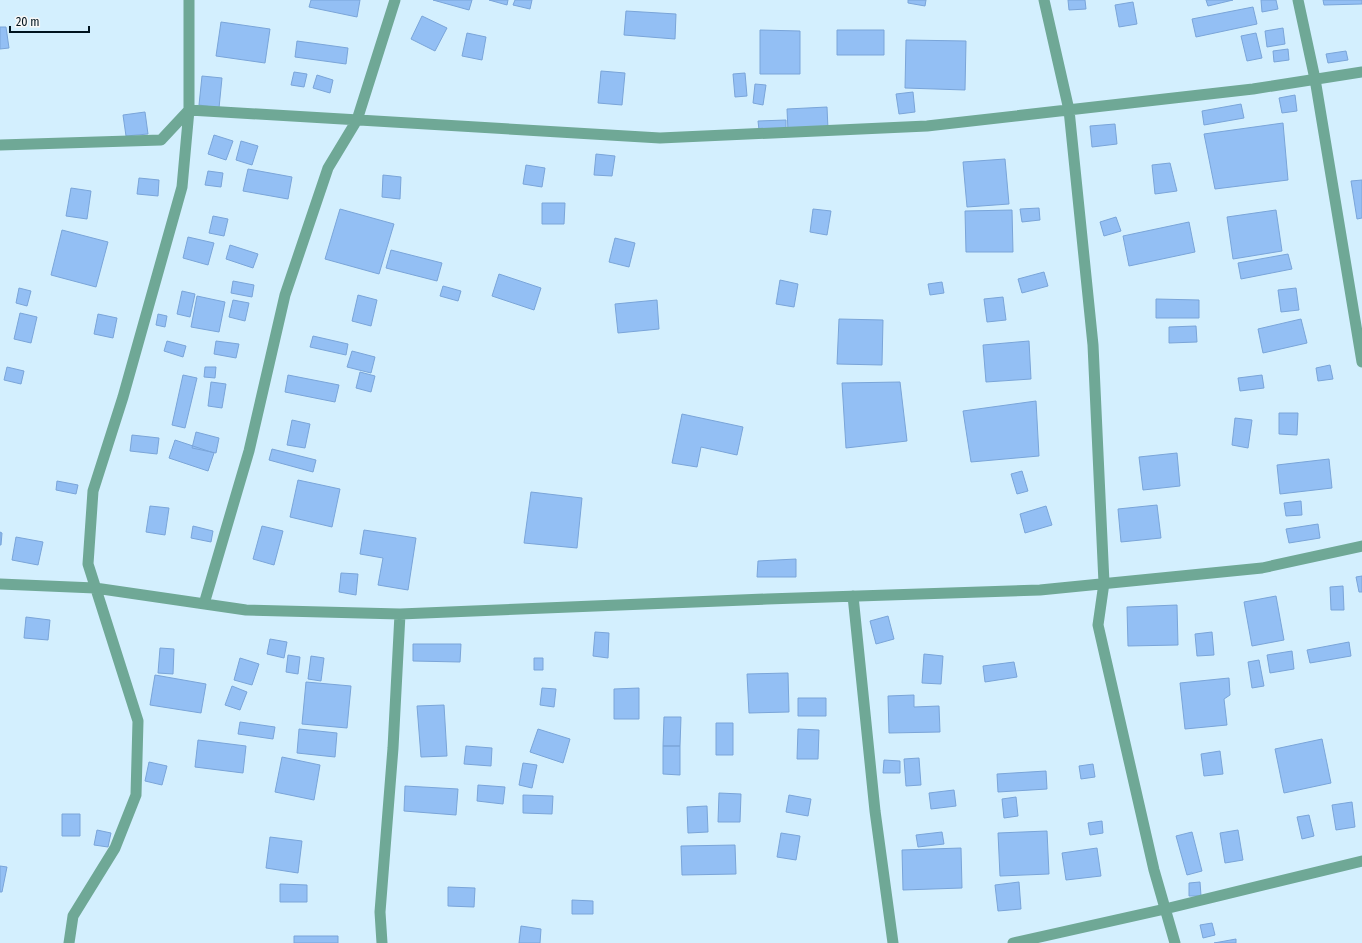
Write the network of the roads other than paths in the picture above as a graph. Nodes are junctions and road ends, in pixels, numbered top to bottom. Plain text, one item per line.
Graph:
1 (189, 0) edge
2 (395, 0) edge
3 (1044, 0) edge
4 (1298, 0) edge
5 (1362, 72) edge
6 (1315, 79) junction
7 (189, 110) junction
8 (1070, 110) junction
9 (357, 120) junction
10 (0, 145) edge
11 (1362, 362) edge
12 (1362, 546) edge
13 (1104, 583) junction
14 (0, 584) edge
15 (95, 588) junction
16 (853, 596) junction
17 (204, 604) junction
18 (400, 614) junction
19 (1362, 861) edge
20 (1165, 909) junction
21 (69, 943) edge
22 (382, 943) edge
23 (893, 943) edge
24 (1013, 943) edge
25 (1175, 943) edge

1 - 7 street
2 - 9 street
3 - 8 street
4 - 6 street
5 - 6 street
6 - 8 street
6 - 11 street
7 - 9 street
7 - 10 street
7 - 15 street
8 - 9 street
8 - 13 street
9 - 17 street
12 - 13 street
13 - 16 street
13 - 20 street
14 - 15 street
15 - 17 street
15 - 21 street
16 - 18 street
16 - 23 street
17 - 18 street
18 - 22 street
19 - 20 street
20 - 24 street
20 - 25 street

